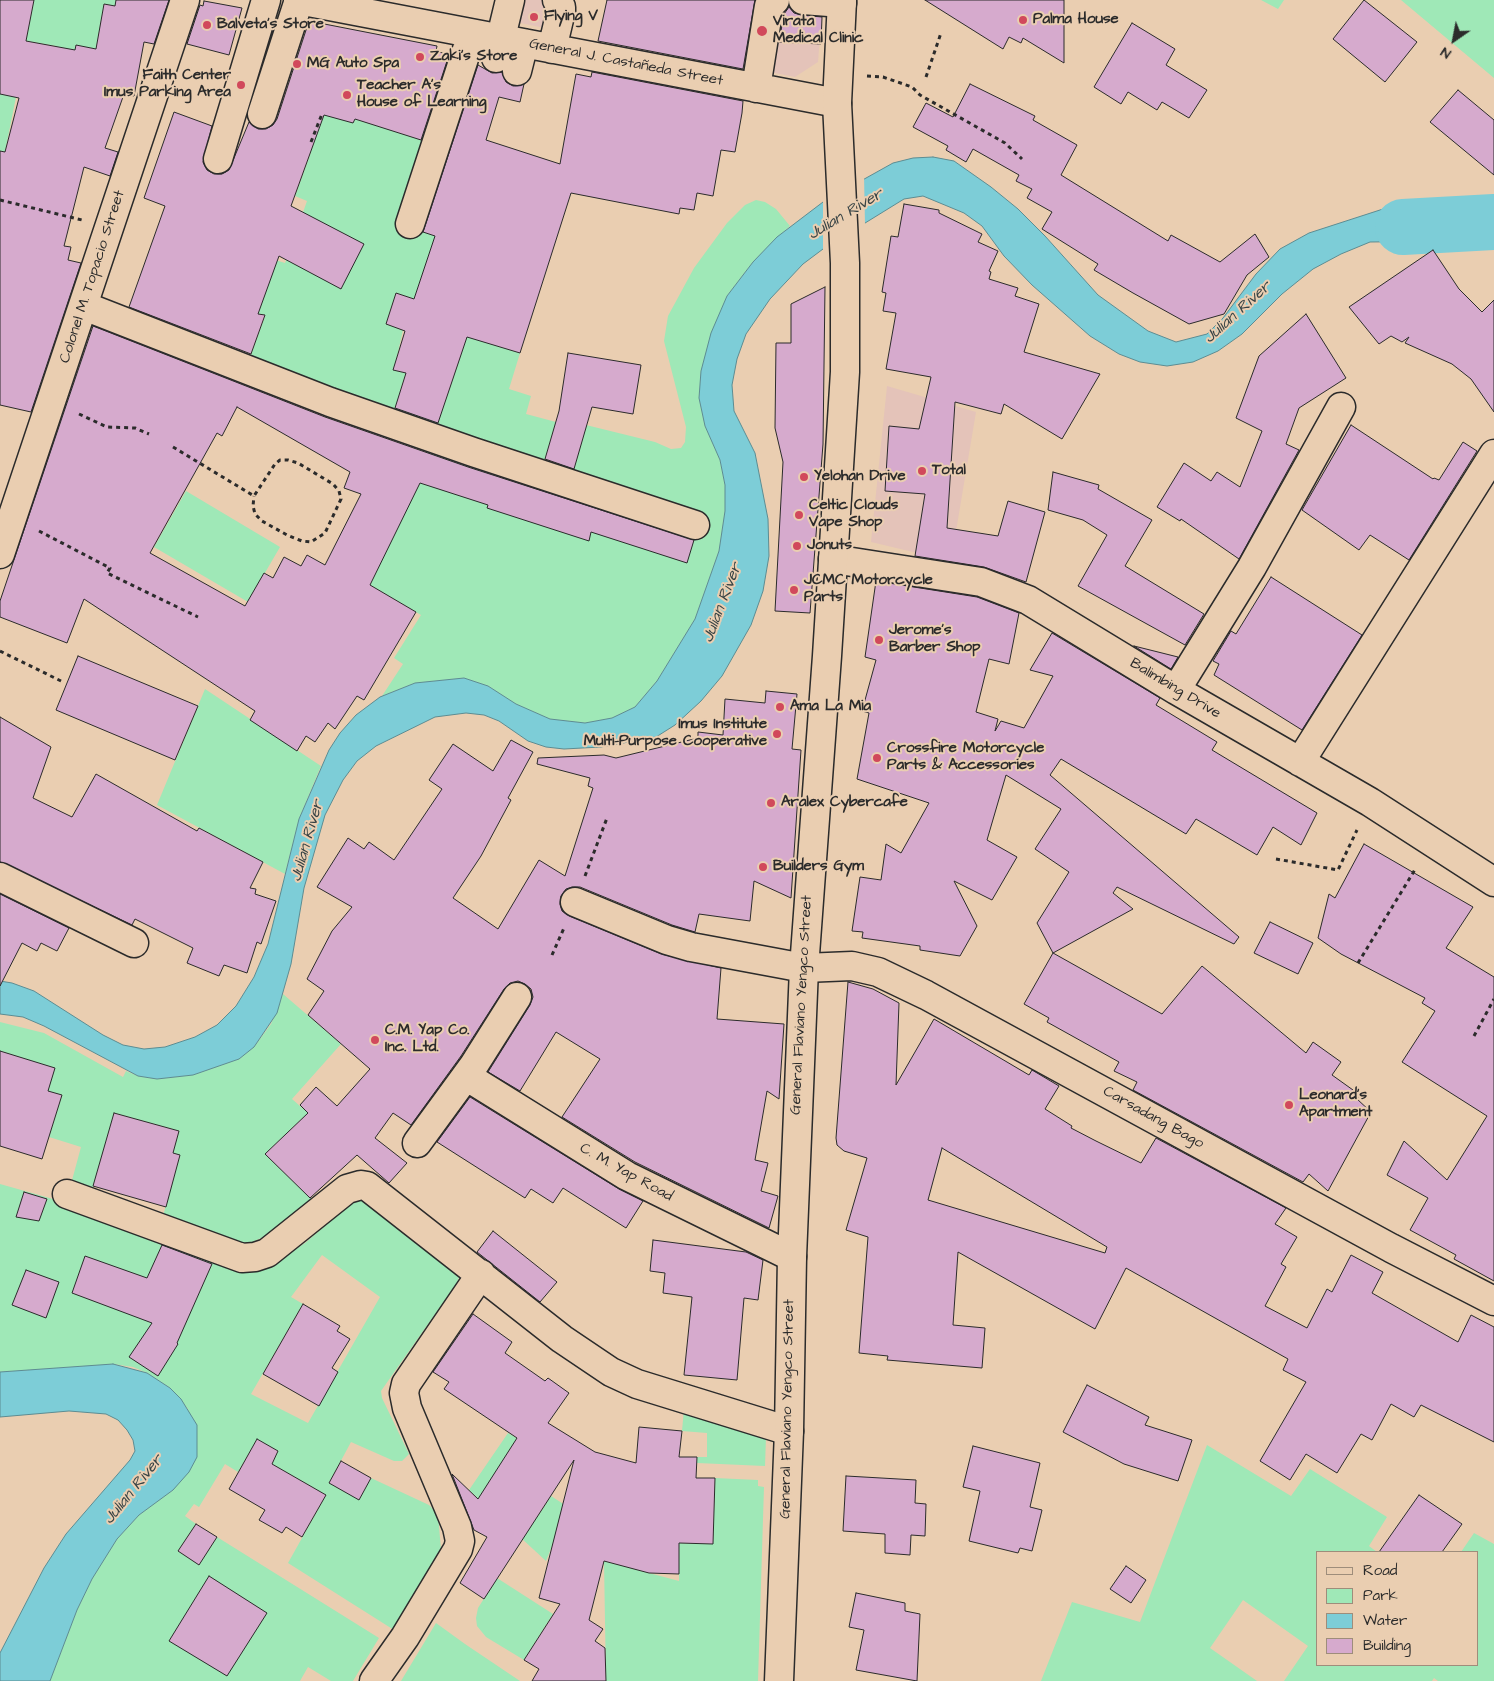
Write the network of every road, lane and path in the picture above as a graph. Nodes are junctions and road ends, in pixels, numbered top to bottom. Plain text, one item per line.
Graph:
1 (185, 0) edge
2 (266, 0) edge
3 (298, 0) edge
4 (510, 0) edge
5 (557, 0) edge
6 (776, 0) edge
7 (803, 0) edge
8 (842, 2) edge
9 (941, 33) dead end
10 (460, 38) junction
11 (510, 53) junction
12 (562, 58) junction
13 (836, 74) junction
14 (926, 77) dead end
15 (756, 88) junction
16 (836, 103) junction
17 (262, 114) dead end
18 (322, 114) dead end
19 (311, 142) dead end
20 (218, 159) dead end
21 (1022, 159) dead end
22 (0, 200) edge
23 (410, 224) dead end
24 (110, 227) junction
25 (84, 306) junction
26 (52, 400) junction
27 (1341, 407) dead end
28 (149, 434) dead end
29 (173, 447) dead end
30 (1494, 454) edge
31 (254, 496) junction
32 (12, 518) junction
33 (695, 525) dead end
34 (0, 554) edge
35 (833, 559) junction
36 (198, 617) dead end
37 (0, 651) edge
38 (63, 682) dead end
39 (1176, 690) junction
40 (1300, 762) junction
41 (1370, 802) junction
42 (1433, 842) junction
43 (1276, 859) dead end
44 (0, 877) edge
45 (1494, 882) edge
46 (575, 902) dead end
47 (134, 943) dead end
48 (1358, 963) dead end
49 (804, 968) junction
50 (517, 998) dead end
51 (1494, 998) edge
52 (1474, 1036) dead end
53 (466, 1076) junction
54 (417, 1143) dead end
55 (68, 1194) dead end
56 (792, 1257) junction
57 (481, 1274) junction
58 (1494, 1301) edge
59 (788, 1432) junction
60 (374, 1681) edge
61 (779, 1681) edge

1 - 24 street, Colonel M. Topacio Street
2 - 20 street
3 - 10 street, General J. Castañeda Street
3 - 17 street
4 - 11 street
5 - 12 street
6 - 15 street
7 - 8 street
8 - 13 street, General Flaviano Yengco Street
9 - 14 path
10 - 11 street, General J. Castañeda Street
10 - 23 street
11 - 12 street, General J. Castañeda Street
12 - 15 street, General J. Castañeda Street
13 - 16 street, General Flaviano Yengco Street
13 - 21 path
15 - 16 street, General J. Castañeda Street
16 - 35 street, General Flaviano Yengco Street
18 - 19 path
22 - 24 path
24 - 25 street, Colonel M. Topacio Street
25 - 26 street, Colonel M. Topacio Street
25 - 33 street
26 - 28 path
26 - 32 street, Colonel M. Topacio Street
27 - 39 street
29 - 31 path
30 - 40 street
31 - 31 path
32 - 34 street, Colonel M. Topacio Street
32 - 36 path
35 - 39 street, Balimbing Drive
35 - 49 street, General Flaviano Yengco Street
37 - 38 path
39 - 40 street, Balimbing Drive
40 - 41 street, Balimbing Drive
41 - 42 street, Balimbing Drive
41 - 43 path
42 - 45 street, Balimbing Drive
42 - 48 path
44 - 47 street
46 - 49 street, Carsadang Bago
49 - 56 street, General Flaviano Yengco Street
49 - 58 street, Carsadang Bago
50 - 53 street
51 - 52 path
53 - 54 street
53 - 56 street, C. M. Yap Road
55 - 57 street
56 - 59 street, General Flaviano Yengco Street
57 - 59 street
57 - 60 street
59 - 61 street, General Flaviano Yengco Street

